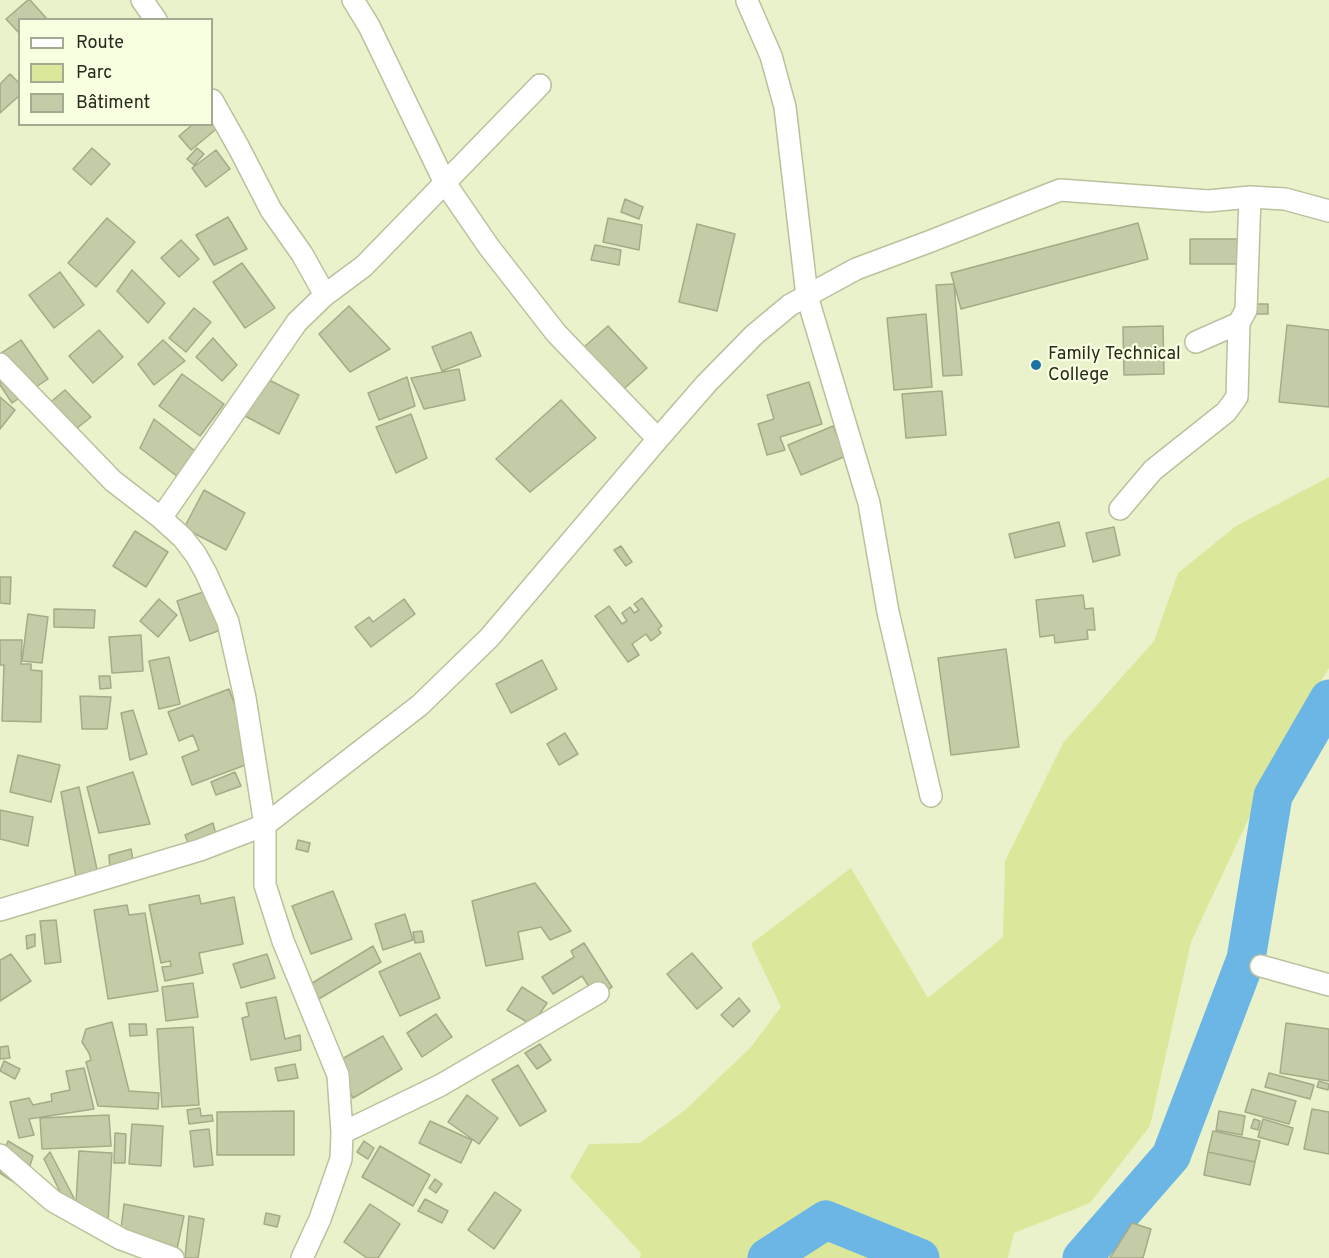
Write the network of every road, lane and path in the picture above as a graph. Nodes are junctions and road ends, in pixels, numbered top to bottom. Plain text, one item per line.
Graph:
1 (142, 0) edge
2 (353, 0) edge
3 (373, 0) edge
4 (747, 1) edge
5 (155, 18) edge
6 (369, 26) junction
7 (540, 85) dead end
8 (213, 102) edge
9 (445, 183) junction
10 (1250, 197) junction
11 (1329, 211) edge
12 (326, 295) junction
13 (807, 296) junction
14 (1239, 323) junction
15 (1196, 342) dead end
16 (0, 364) edge
17 (658, 439) junction
18 (1120, 509) dead end
19 (161, 518) junction
20 (931, 796) dead end
21 (265, 825) junction
22 (0, 910) edge
23 (1261, 966) dead end
24 (1329, 985) edge
25 (598, 993) dead end
26 (342, 1133) junction
27 (0, 1155) edge
28 (173, 1258) edge
29 (302, 1258) edge

1 - 5 street
2 - 6 street
3 - 6 street
4 - 13 street
6 - 9 street
7 - 9 street
8 - 12 street
9 - 12 street
9 - 17 street
10 - 11 street
10 - 13 street
10 - 14 street
12 - 19 street
13 - 17 street
13 - 20 street
14 - 15 street
14 - 18 street
16 - 19 street
17 - 21 street
19 - 21 street
21 - 22 street
21 - 26 street
23 - 24 street
25 - 26 street
26 - 29 street
27 - 28 street

